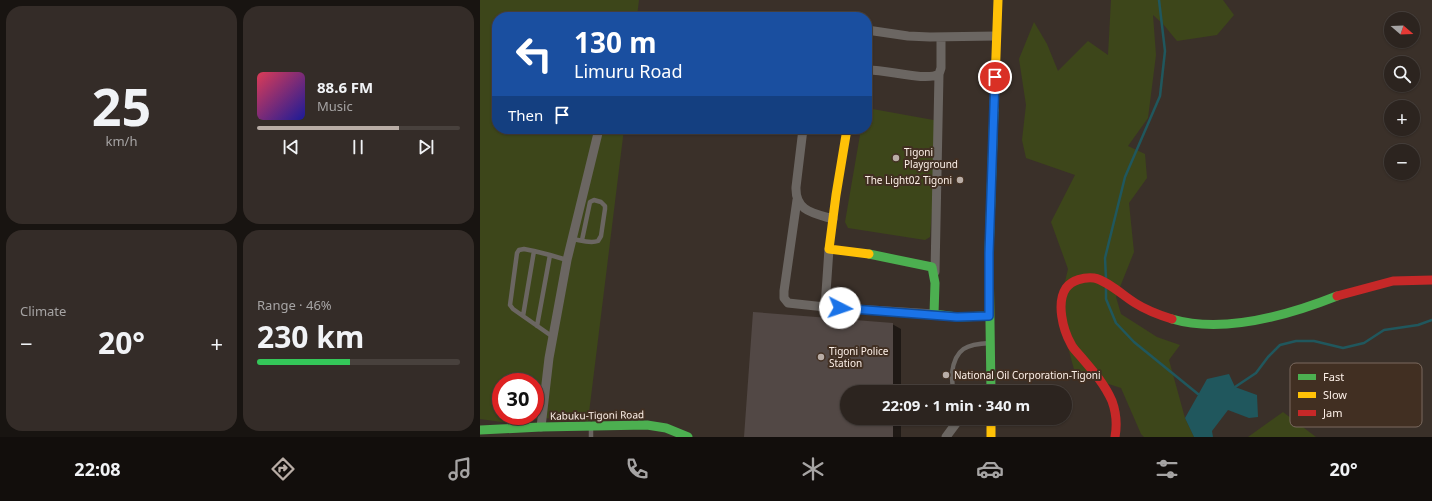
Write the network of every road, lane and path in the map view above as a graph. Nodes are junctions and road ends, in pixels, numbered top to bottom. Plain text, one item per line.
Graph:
1 (998, 0) edge
2 (872, 31) edge
3 (996, 36) junction
4 (941, 37) junction
5 (872, 70) edge
6 (939, 74) junction
7 (599, 134) edge
8 (802, 134) edge
9 (846, 134) edge
10 (797, 200) junction
11 (833, 219) junction
12 (577, 240) junction
13 (829, 249) junction
14 (534, 251) junction
15 (550, 255) junction
16 (568, 260) junction
17 (935, 272) junction
18 (1432, 280) edge
19 (825, 307) junction
20 (934, 314) junction
21 (523, 316) junction
22 (989, 316) junction
23 (537, 326) junction
24 (553, 337) junction
25 (990, 343) junction
26 (953, 385) edge
27 (991, 385) edge
28 (955, 425) edge
29 (991, 425) edge
30 (591, 426) junction
31 (541, 427) junction
32 (480, 430) edge
33 (509, 433) edge
34 (591, 437) edge
35 (688, 437) edge
36 (946, 437) edge
37 (991, 437) edge
38 (1115, 437) edge

1 - 3 street
2 - 4 street
3 - 4 street
3 - 22 street
4 - 6 street
5 - 6 street
6 - 17 street
7 - 12 street
8 - 10 street
9 - 11 street
10 - 11 street
10 - 19 street
11 - 13 street
12 - 12 lane
12 - 16 street
13 - 17 street
13 - 19 street
14 - 15 lane
14 - 21 lane
14 - 21 lane
15 - 16 lane
15 - 23 lane
16 - 24 street
17 - 20 street
18 - 38 street
19 - 20 street
20 - 22 street
21 - 23 lane
22 - 25 street
23 - 24 lane
24 - 31 street
25 - 26 lane
25 - 27 street
28 - 36 street
29 - 37 street
30 - 31 street, Kabuku-Tigoni Road
30 - 34 lane
30 - 35 street, Kabuku-Tigoni Road
31 - 33 street, Kabuku-Tigoni Road
32 - 33 street, Kabuku-Tigoni Road

